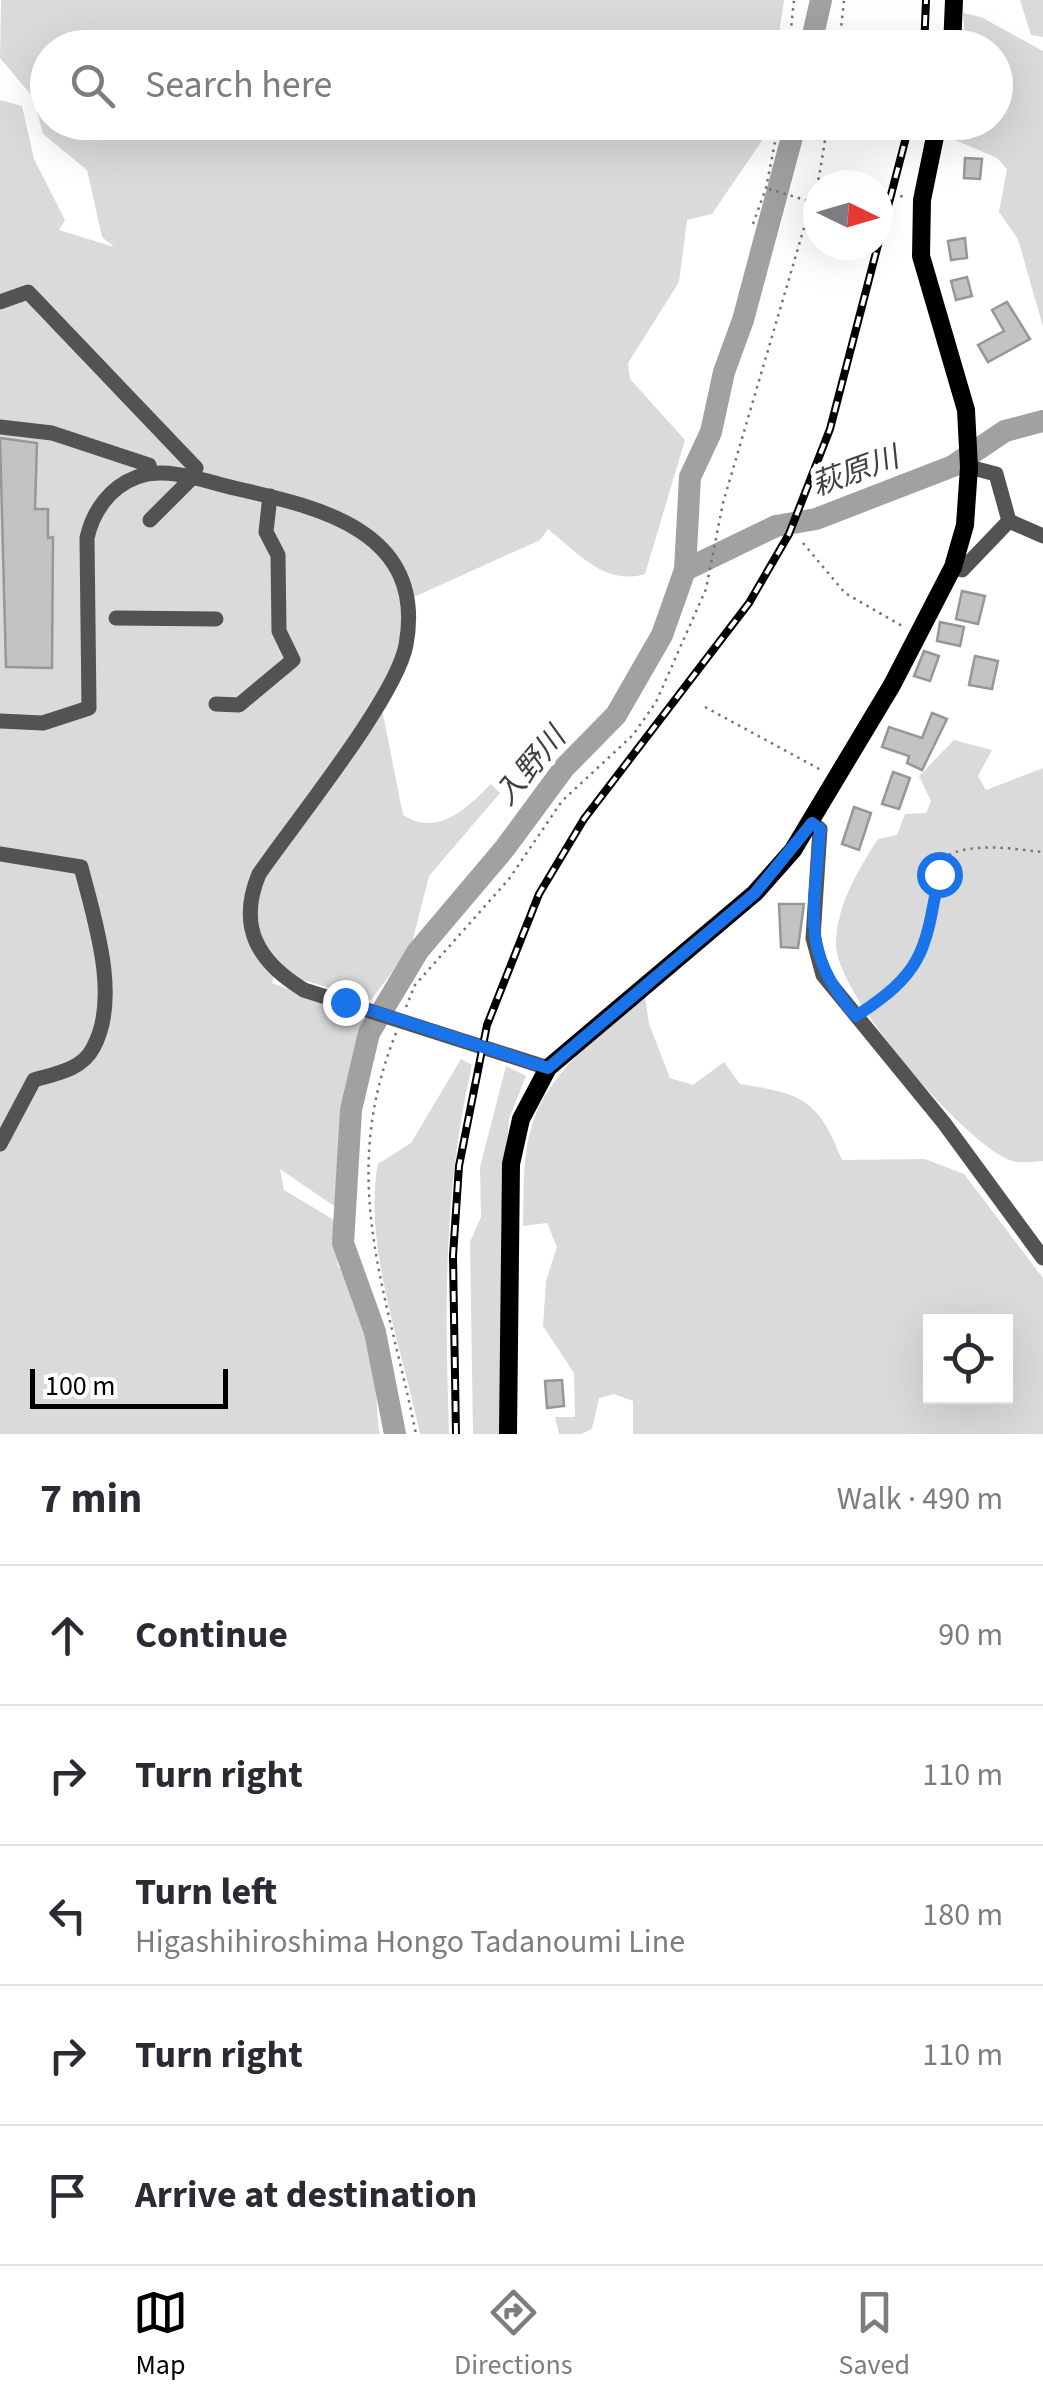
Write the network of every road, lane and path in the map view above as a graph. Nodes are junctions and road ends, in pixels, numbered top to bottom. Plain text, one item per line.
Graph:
1 (794, 0) edge
2 (844, 0) edge
3 (954, 0) edge
4 (791, 30) edge
5 (841, 30) edge
6 (953, 30) edge
7 (775, 140) edge
8 (824, 140) edge
9 (934, 140) edge
10 (818, 170) edge
11 (766, 188) junction
12 (893, 195) edge
13 (803, 198) edge
14 (922, 200) junction
15 (753, 224) dead end
16 (803, 233) edge
17 (0, 302) edge
18 (0, 427) edge
19 (969, 468) junction
20 (151, 473) junction
21 (192, 478) junction
22 (270, 496) junction
23 (150, 520) dead end
24 (1009, 521) junction
25 (1043, 536) edge
26 (803, 543) dead end
27 (954, 568) junction
28 (116, 618) dead end
29 (216, 619) dead end
30 (920, 635) junction
31 (216, 704) dead end
32 (705, 707) dead end
33 (0, 721) edge
34 (838, 779) junction
35 (812, 823) junction
36 (1043, 852) edge
37 (0, 854) edge
38 (856, 1016) junction
39 (541, 1066) junction
40 (0, 1144) edge
41 (1043, 1258) edge
42 (416, 1434) edge
43 (508, 1434) edge

1 - 4 path
2 - 5 path
3 - 6 main road
7 - 11 path
8 - 10 path
9 - 14 main road
11 - 13 path
11 - 15 path
12 - 14 path
14 - 19 main road
16 - 42 path
17 - 21 street
18 - 20 street
19 - 24 street
19 - 27 main road
20 - 21 street
20 - 33 street
21 - 22 street
21 - 23 street
22 - 31 street
22 - 39 street
24 - 25 street
24 - 27 street
26 - 30 path
27 - 30 main road
28 - 29 street
30 - 34 main road
32 - 34 path
34 - 35 main road
35 - 38 street
35 - 39 main road
36 - 38 path
37 - 40 street
38 - 41 street
39 - 43 main road

